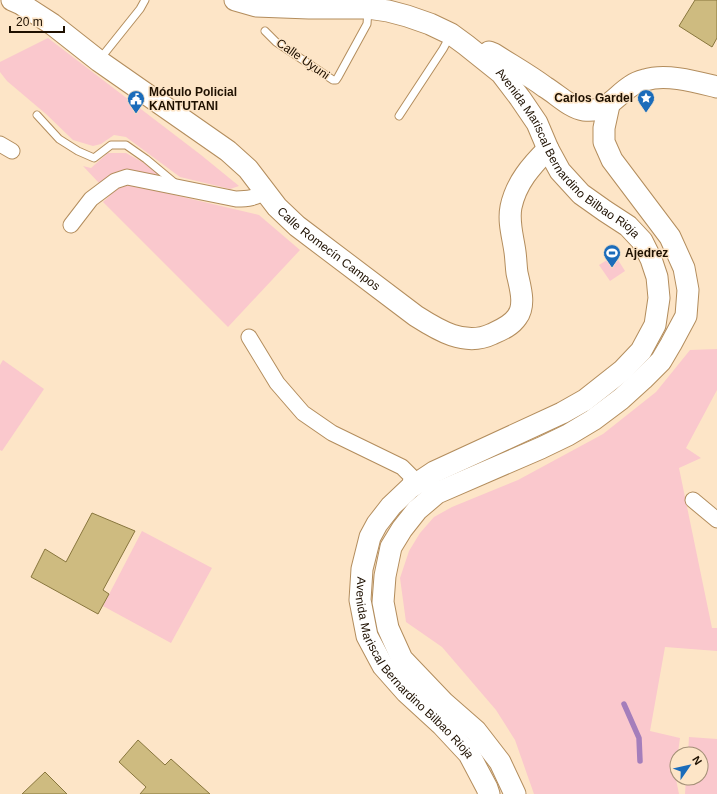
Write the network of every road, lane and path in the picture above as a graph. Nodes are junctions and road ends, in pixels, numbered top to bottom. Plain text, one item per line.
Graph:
1 (12, 0) edge
2 (145, 0) edge
3 (236, 0) edge
4 (368, 8) junction
5 (265, 31) dead end
6 (458, 40) junction
7 (99, 61) junction
8 (717, 87) edge
9 (609, 105) junction
10 (37, 115) dead end
11 (399, 116) dead end
12 (548, 149) junction
13 (183, 189) junction
14 (265, 191) junction
15 (71, 225) dead end
16 (249, 337) dead end
17 (410, 488) junction
18 (694, 500) dead end
19 (422, 504) junction
20 (717, 520) edge
21 (489, 794) edge
22 (514, 794) edge

1 - 7 main road, Calle Romecín Campos
2 - 7 lane
3 - 4 main road, Avenida Mariscal Bernardino Bilbao Rioja
4 - 5 lane, Calle Uyuni
4 - 6 main road, Avenida Mariscal Bernardino Bilbao Rioja
6 - 9 main road, Avenida Mariscal Bernardino Bilbao Rioja
6 - 11 lane
6 - 12 main road, Avenida Mariscal Bernardino Bilbao Rioja
7 - 14 main road, Calle Romecín Campos
8 - 9 main road, Avenida Mariscal Bernardino Bilbao Rioja
9 - 19 main road, Avenida Mariscal Bernardino Bilbao Rioja
10 - 13 lane
12 - 14 main road, Calle Romecín Campos
12 - 17 main road, Avenida Mariscal Bernardino Bilbao Rioja
13 - 14 street
13 - 15 street
16 - 17 street
17 - 19 main road
17 - 21 main road, Avenida Mariscal Bernardino Bilbao Rioja
18 - 20 street
19 - 22 main road, Avenida Mariscal Bernardino Bilbao Rioja

